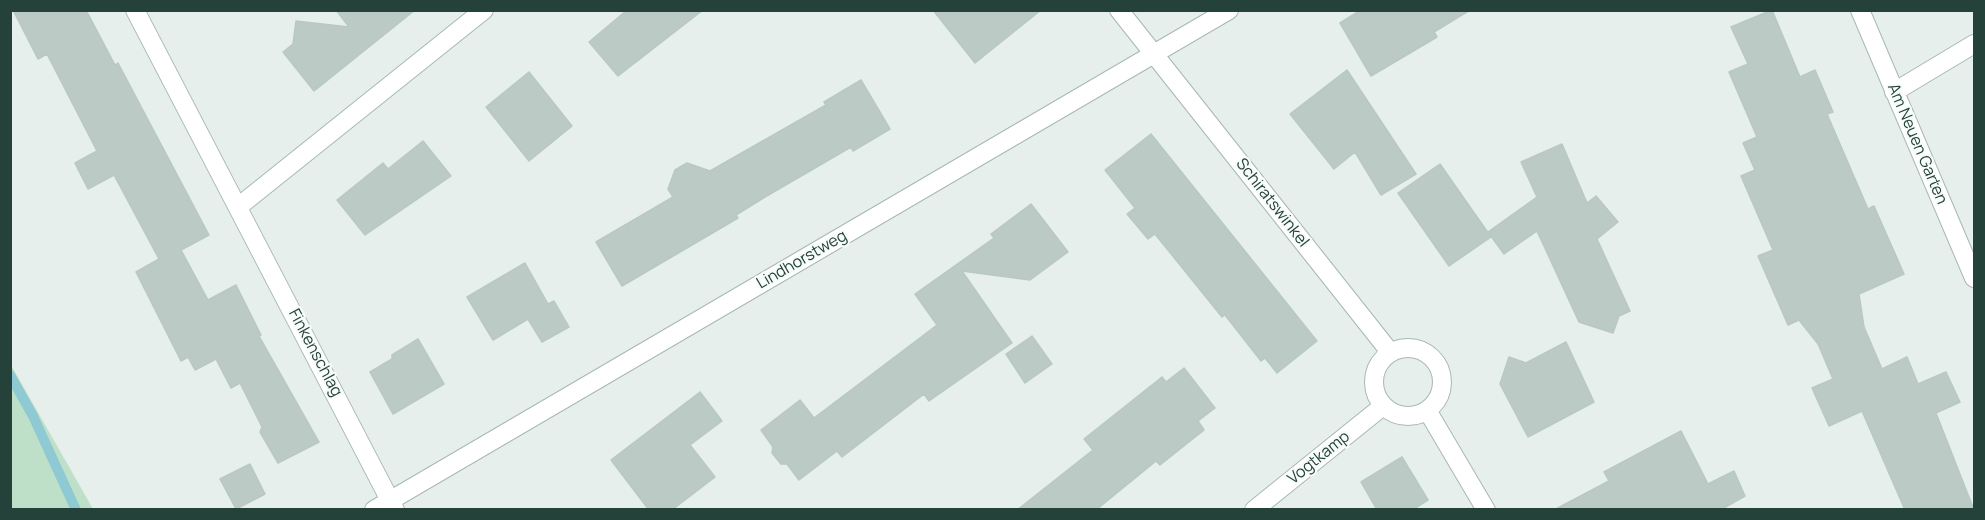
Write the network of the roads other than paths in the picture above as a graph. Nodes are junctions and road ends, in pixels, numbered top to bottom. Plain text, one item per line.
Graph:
1 (135, 10) edge
2 (484, 10) edge
3 (1119, 10) edge
4 (1229, 10) edge
5 (1860, 10) edge
6 (1974, 44) edge
7 (1154, 54) junction
8 (1894, 92) junction
9 (238, 207) junction
10 (1974, 278) edge
11 (1390, 352) junction
12 (1383, 406) junction
13 (1427, 410) junction
14 (393, 505) edge
15 (374, 510) edge
16 (1254, 510) edge
17 (1486, 510) edge

1 - 9 street, Finkenschlag
2 - 9 street
3 - 7 street, Schiratswinkel
4 - 7 street, Lindhorstweg
5 - 8 street, Am Neuen Garten
6 - 8 street
7 - 11 street, Schiratswinkel
7 - 14 street, Lindhorstweg
8 - 10 street, Am Neuen Garten
9 - 14 street, Finkenschlag
11 - 12 street
11 - 13 street
12 - 13 street
12 - 16 street, Vogtkamp
13 - 17 street
14 - 15 street, Lindhorstweg

